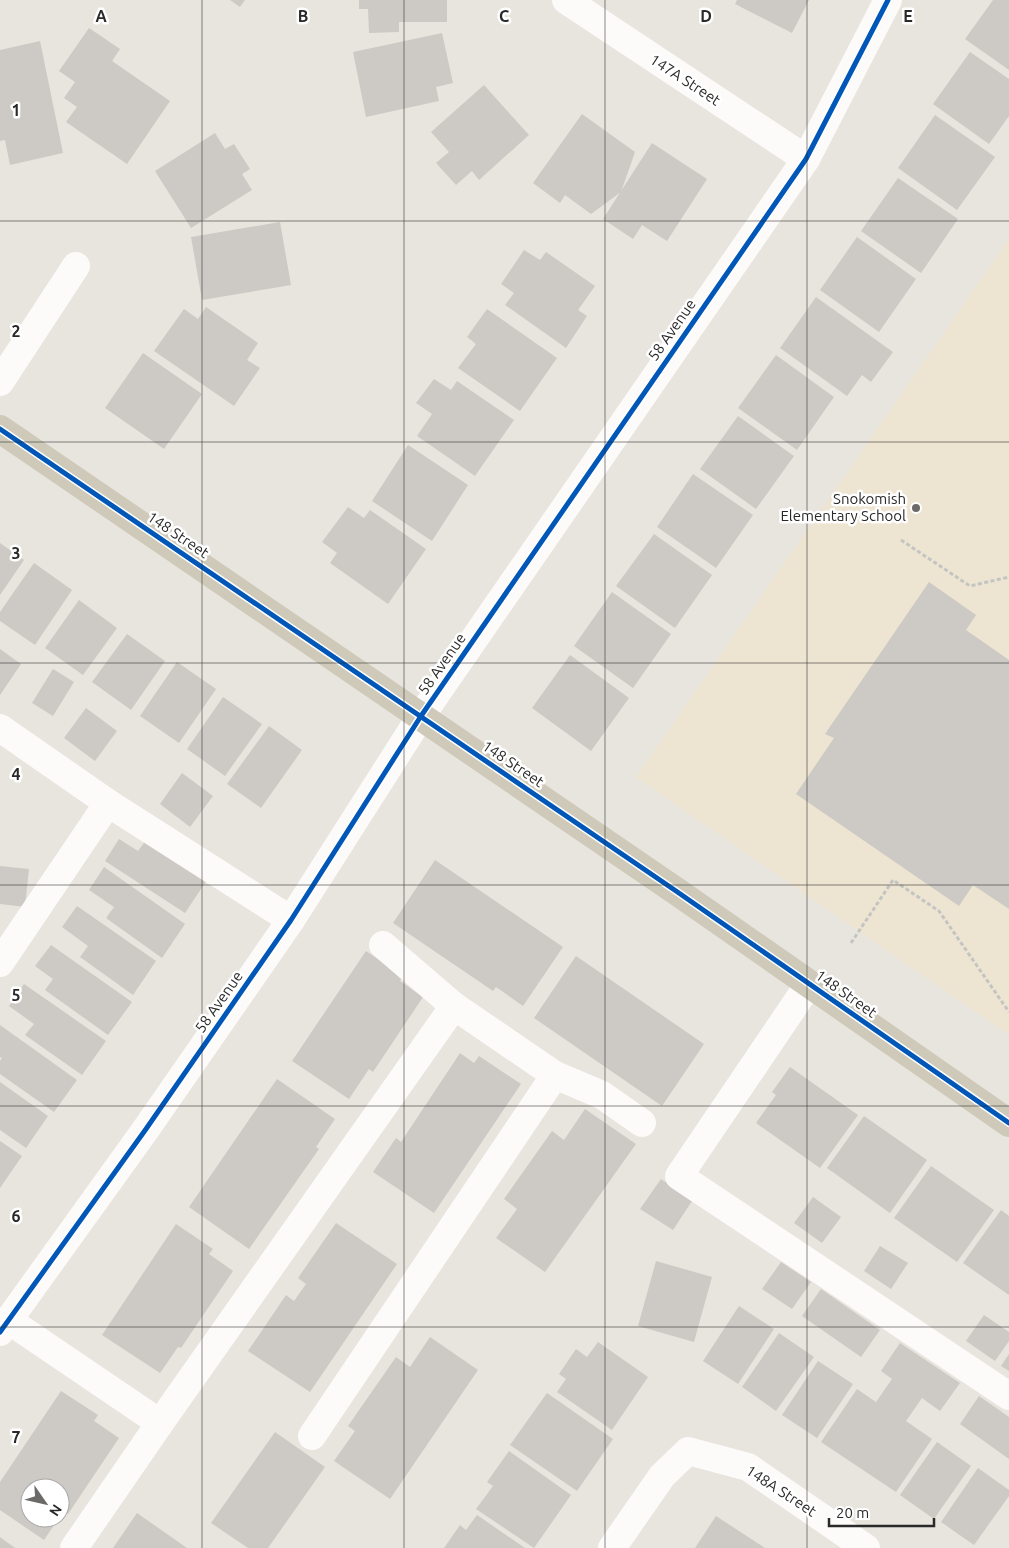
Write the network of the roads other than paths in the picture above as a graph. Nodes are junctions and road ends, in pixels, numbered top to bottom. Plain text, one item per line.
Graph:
1 (566, 0) edge
2 (888, 0) edge
3 (806, 159) junction
4 (76, 266) dead end
5 (0, 382) edge
6 (0, 428) edge
7 (420, 716) junction
8 (0, 728) edge
9 (108, 803) junction
10 (291, 920) junction
11 (383, 945) dead end
12 (0, 963) edge
13 (810, 984) junction
14 (454, 1006) junction
15 (555, 1075) junction
16 (642, 1123) dead end
17 (1009, 1123) edge
18 (4, 1326) edge
19 (1009, 1396) edge
20 (160, 1424) junction
21 (312, 1436) dead end
22 (74, 1548) edge
23 (612, 1548) edge
24 (866, 1548) edge

1 - 3 street, 147A Street
2 - 3 street, 58 Avenue
3 - 7 street, 58 Avenue
4 - 5 street
6 - 7 main road, 148 Street
7 - 10 street, 58 Avenue
7 - 13 main road, 148 Street
8 - 9 street
9 - 10 street
9 - 12 street
10 - 18 street, 58 Avenue
11 - 14 street
13 - 17 main road, 148 Street
13 - 19 street
14 - 15 street
14 - 20 street
15 - 16 street
15 - 21 street
18 - 20 street
20 - 22 street
23 - 24 street, 148A Street

